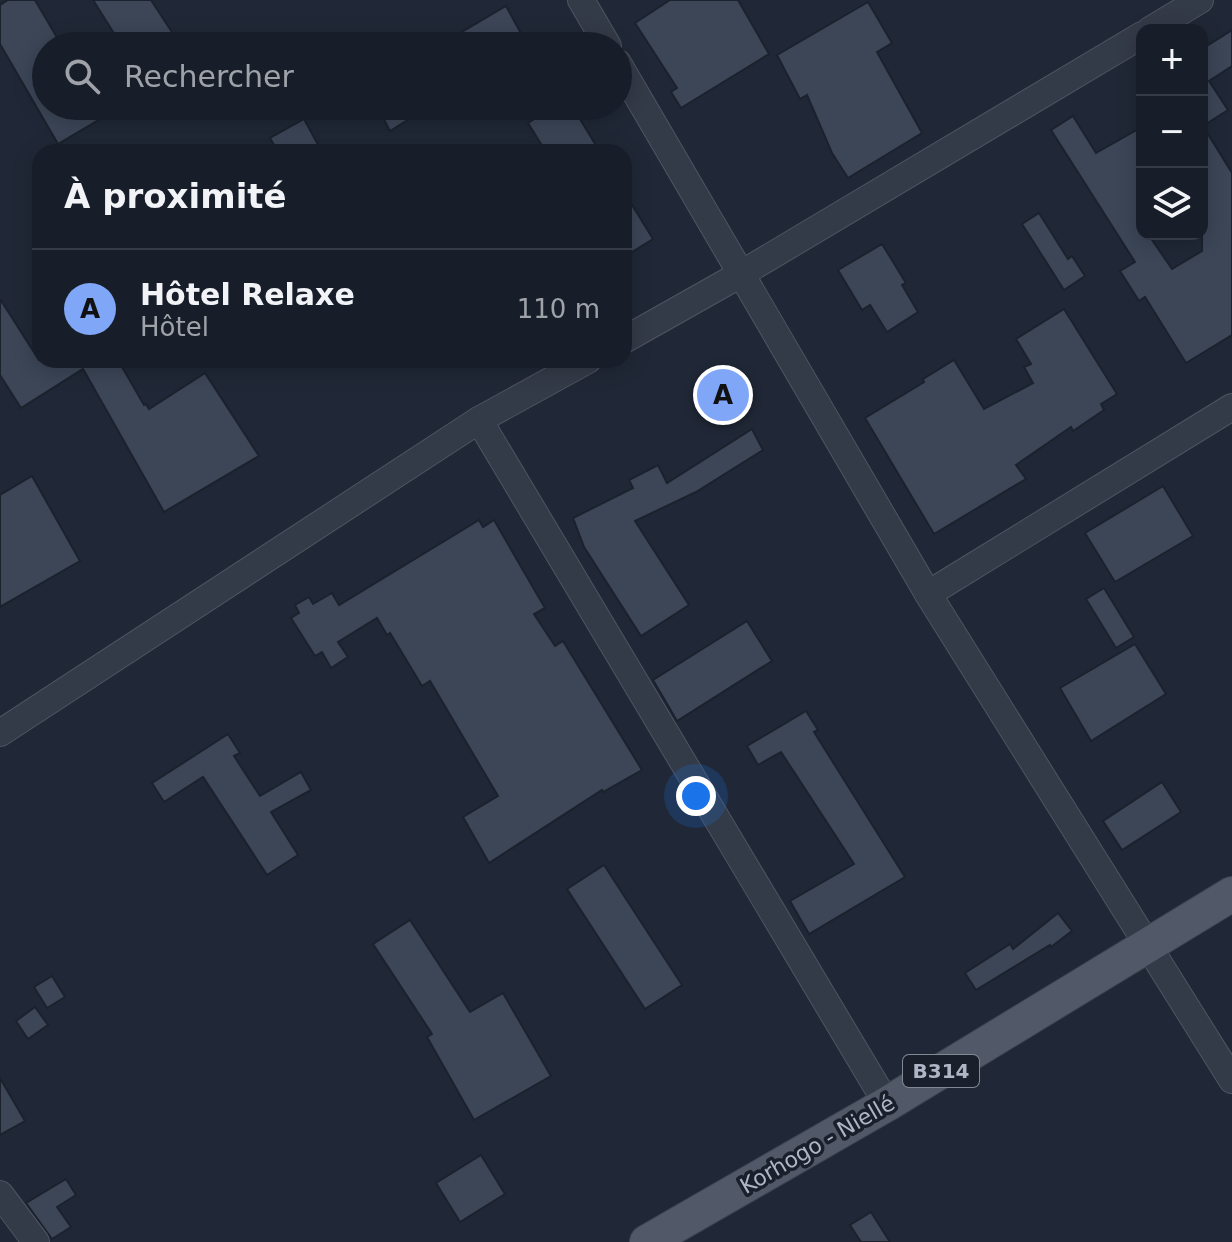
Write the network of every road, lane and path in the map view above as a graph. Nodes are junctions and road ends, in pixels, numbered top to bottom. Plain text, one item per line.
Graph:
1 (581, 0) edge
2 (1200, 0) edge
3 (1160, 24) edge
4 (600, 32) edge
5 (1136, 39) edge
6 (632, 87) edge
7 (741, 274) junction
8 (632, 335) edge
9 (573, 368) edge
10 (1232, 407) edge
11 (479, 420) junction
12 (928, 594) junction
13 (0, 733) edge
14 (1232, 894) edge
15 (1147, 946) junction
16 (1232, 1080) edge
17 (887, 1104) junction
18 (2, 1202) edge
19 (36, 1242) edge
20 (647, 1242) edge

1 - 4 street
2 - 3 street
5 - 7 street
6 - 7 street
7 - 8 street
7 - 12 street
9 - 11 street
10 - 12 street
11 - 13 street
11 - 17 street
12 - 15 street
14 - 15 main road, Korhogo - Niellé / B314
15 - 16 street
15 - 17 main road, Korhogo - Niellé / B314
17 - 20 main road, Korhogo - Niellé / B314
18 - 19 street

